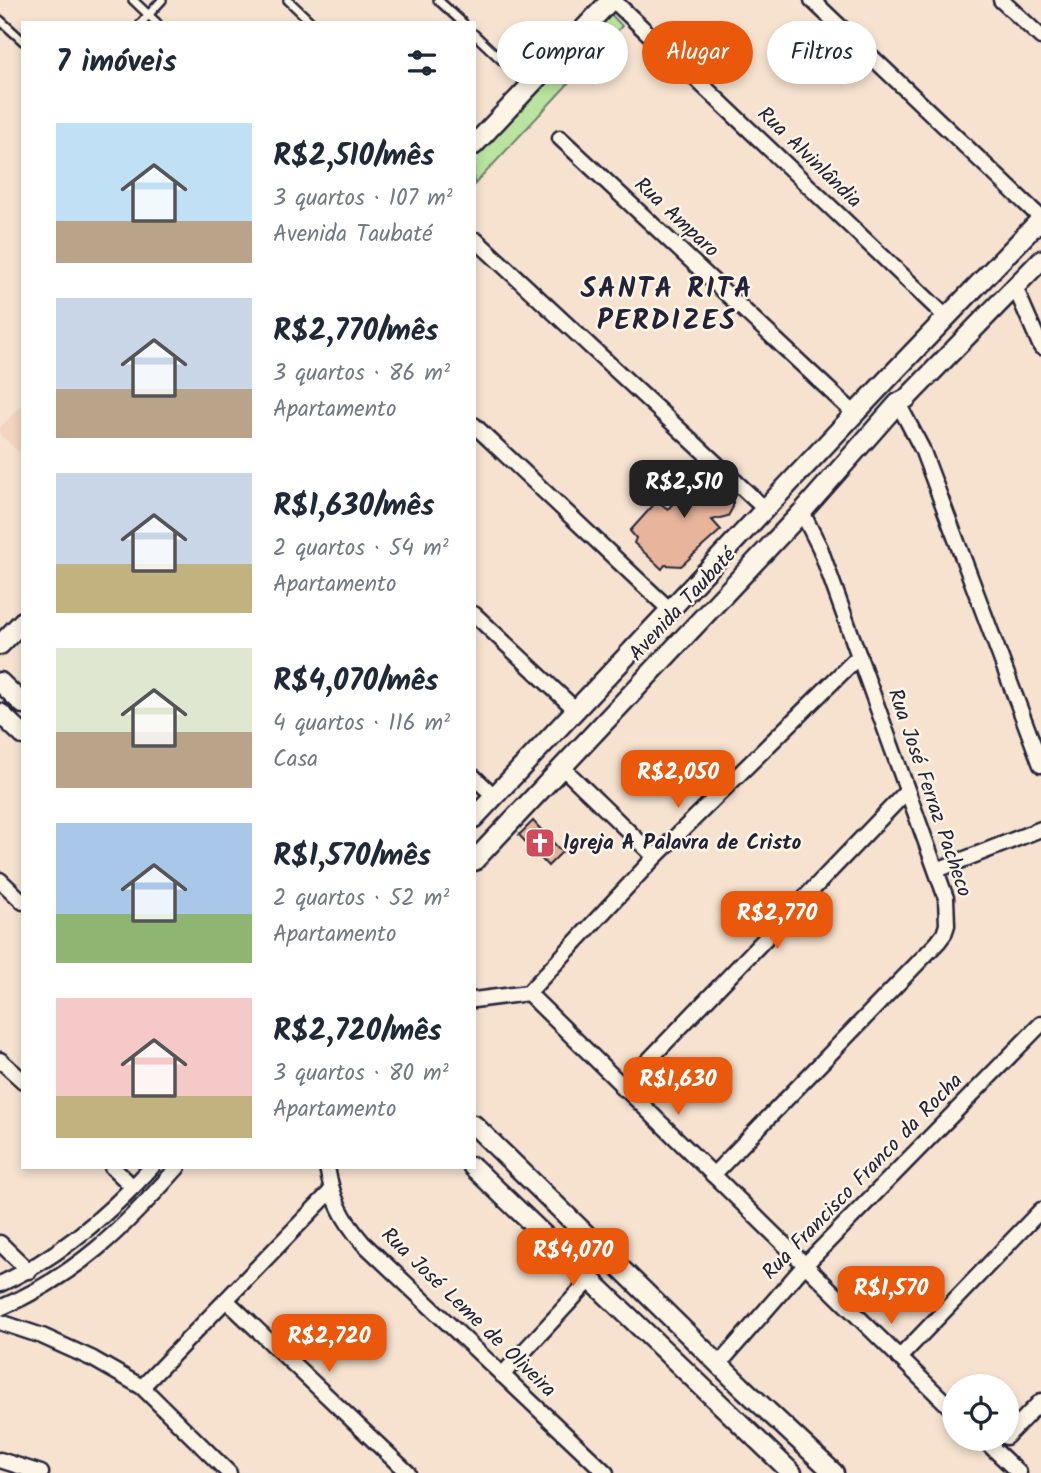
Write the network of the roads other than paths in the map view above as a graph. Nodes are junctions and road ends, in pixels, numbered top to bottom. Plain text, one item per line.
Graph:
1 (133, 0) edge
2 (162, 0) edge
3 (288, 0) edge
4 (439, 0) edge
5 (612, 0) edge
6 (812, 0) edge
7 (1001, 0) edge
8 (149, 15) junction
9 (0, 20) edge
10 (143, 21) edge
11 (155, 21) edge
12 (310, 21) edge
13 (461, 21) edge
14 (476, 36) edge
15 (1041, 37) edge
16 (21, 39) edge
17 (530, 86) junction
18 (560, 138) dead end
19 (476, 143) edge
20 (1041, 219) edge
21 (476, 240) edge
22 (1041, 260) edge
23 (1015, 287) junction
24 (946, 317) junction
25 (1041, 347) edge
26 (896, 370) junction
27 (879, 387) junction
28 (914, 391) junction
29 (898, 403) junction
30 (855, 414) junction
31 (476, 427) edge
32 (765, 509) junction
33 (802, 512) junction
34 (670, 610) junction
35 (476, 616) edge
36 (21, 623) edge
37 (0, 645) edge
38 (859, 656) junction
39 (622, 662) junction
40 (0, 682) edge
41 (642, 682) junction
42 (21, 702) edge
43 (576, 710) junction
44 (0, 713) edge
45 (21, 732) edge
46 (1037, 739) edge
47 (1041, 765) edge
48 (562, 767) junction
49 (476, 780) edge
50 (907, 791) junction
51 (494, 796) junction
52 (476, 816) edge
53 (1041, 829) edge
54 (655, 857) junction
55 (476, 859) edge
56 (937, 870) junction
57 (0, 880) edge
58 (21, 900) edge
59 (528, 993) junction
60 (476, 1000) edge
61 (1041, 1024) edge
62 (0, 1060) edge
63 (21, 1080) edge
64 (622, 1088) junction
65 (476, 1127) edge
66 (114, 1169) edge
67 (150, 1169) edge
68 (176, 1169) edge
69 (327, 1169) edge
70 (475, 1169) edge
71 (713, 1175) junction
72 (133, 1187) junction
73 (331, 1191) junction
74 (1041, 1210) edge
75 (0, 1242) edge
76 (804, 1265) junction
77 (29, 1271) junction
78 (591, 1279) junction
79 (0, 1284) edge
80 (226, 1300) junction
81 (0, 1308) edge
82 (0, 1322) edge
83 (899, 1358) junction
84 (720, 1363) junction
85 (502, 1375) junction
86 (142, 1387) junction
87 (942, 1399) edge
88 (1041, 1401) edge
89 (1019, 1424) edge
90 (995, 1451) edge
91 (0, 1460) edge
92 (41, 1473) edge
93 (229, 1473) edge
94 (408, 1473) edge
95 (606, 1473) edge
96 (792, 1473) edge
97 (834, 1473) edge
98 (1018, 1473) edge

1 - 8 lane
2 - 8 lane
3 - 12 lane
4 - 13 lane
5 - 17 street
5 - 24 street, Rua Alvinlândia
6 - 20 street
7 - 15 street
8 - 10 lane
8 - 11 lane
9 - 16 lane
14 - 17 lane
17 - 19 street
18 - 30 street, Rua Amparo
20 - 24 street, Avenida Taubaté
21 - 32 street
22 - 23 street, Avenida Taubaté
23 - 25 street
23 - 28 street, Avenida Taubaté
24 - 26 street, Avenida Taubaté
26 - 27 street, Avenida Taubaté
26 - 28 street
27 - 29 street
27 - 30 street, Avenida Taubaté
28 - 29 street, Avenida Taubaté
29 - 33 street, Avenida Taubaté
29 - 46 street
30 - 32 street, Avenida Taubaté
31 - 34 street
32 - 34 street, Avenida Taubaté
33 - 38 street, Rua José Ferraz Pacheco
33 - 41 street, Avenida Taubaté
34 - 39 street, Avenida Taubaté
35 - 43 street
36 - 37 street
38 - 50 street, Rua José Ferraz Pacheco
38 - 54 street
39 - 41 street
39 - 43 street, Avenida Taubaté
40 - 42 street
41 - 48 street, Avenida Taubaté
43 - 51 street, Avenida Taubaté
44 - 45 street
46 - 47 street
48 - 54 street
48 - 55 street, Avenida Taubaté
49 - 51 street
50 - 56 street, Rua José Ferraz Pacheco
50 - 64 street
51 - 52 street, Avenida Taubaté
53 - 56 street
54 - 59 street
56 - 71 street, Rua José Ferraz Pacheco
57 - 58 street
59 - 60 street
59 - 64 street
61 - 76 street, Rua Francisco Franco da Rocha
62 - 63 street
64 - 71 street
65 - 84 street
66 - 72 street
67 - 72 street
68 - 81 street
69 - 73 street, Rua José Leme de Oliveira
70 - 78 street
71 - 76 street
72 - 77 street
73 - 80 street
73 - 85 street, Rua José Leme de Oliveira
74 - 83 street
75 - 77 street
76 - 83 street
76 - 84 street, Rua Francisco Franco da Rocha
77 - 79 street
78 - 85 street
78 - 96 street
80 - 86 street
80 - 94 street
82 - 86 street
83 - 87 street
84 - 97 street
85 - 95 street, Rua José Leme de Oliveira
86 - 93 street
88 - 89 street
90 - 98 street
91 - 92 street

